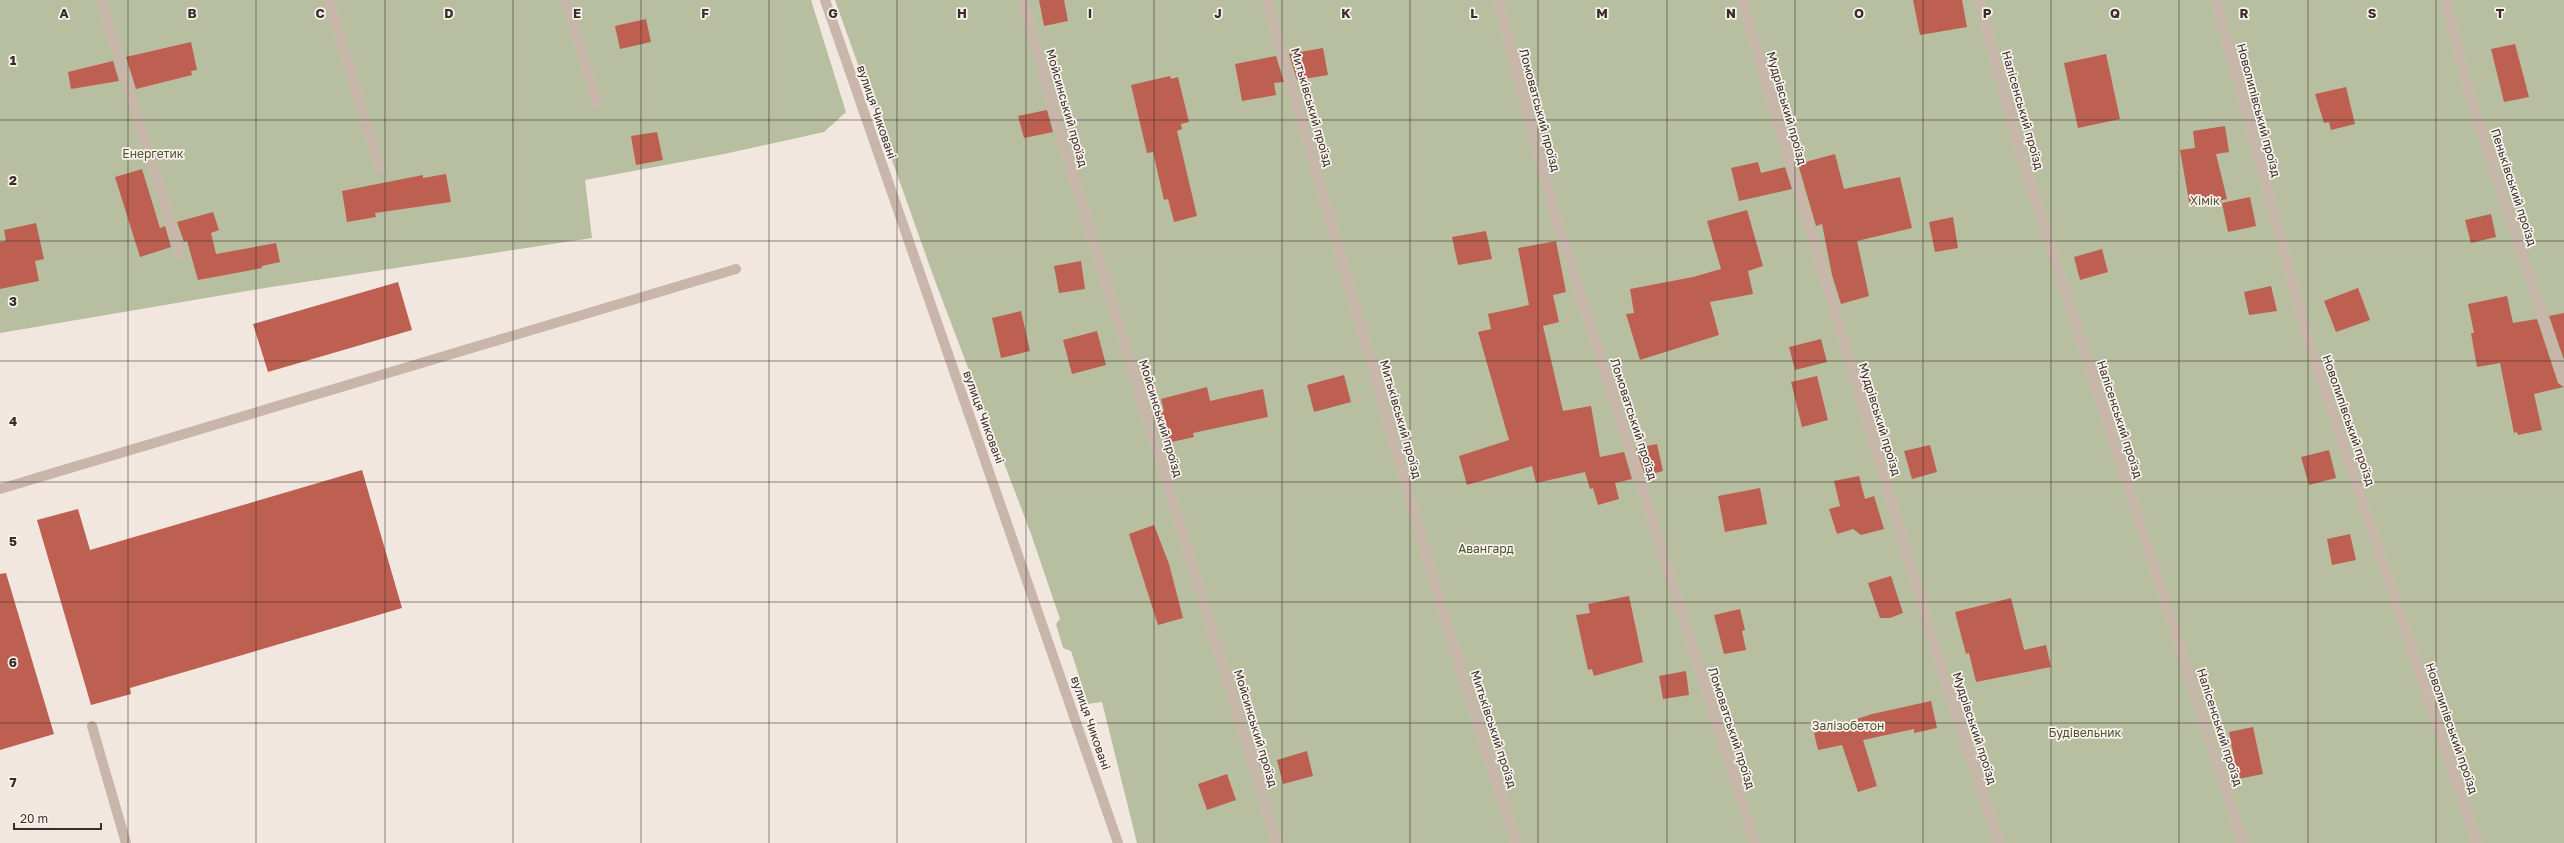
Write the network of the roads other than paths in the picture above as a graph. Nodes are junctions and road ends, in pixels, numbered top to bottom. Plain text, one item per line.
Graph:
1 (101, 0) edge
2 (329, 0) edge
3 (566, 0) edge
4 (825, 0) edge
5 (1023, 0) edge
6 (1267, 0) edge
7 (1498, 0) edge
8 (1742, 0) edge
9 (1979, 0) edge
10 (2216, 0) edge
11 (2445, 0) edge
12 (598, 102) dead end
13 (380, 169) dead end
14 (181, 256) dead end
15 (736, 269) dead end
16 (2564, 381) edge
17 (0, 489) edge
18 (92, 726) dead end
19 (126, 843) edge
20 (1118, 843) edge
21 (1278, 843) edge
22 (1516, 843) edge
23 (1755, 843) edge
24 (1999, 843) edge
25 (2244, 843) edge
26 (2477, 843) edge

1 - 14 street
2 - 13 street
3 - 12 street
4 - 20 street, вулиця Чиковані
5 - 21 street, Мойсинський проїзд
6 - 22 street, Митьківський проїзд
7 - 23 street, Ломоватський проїзд
8 - 24 street, Мудрівський проїзд
9 - 25 street, Налісенський проїзд
10 - 26 street, Новолипівський проїзд
11 - 16 street, Пеньківський проїзд
15 - 17 street
18 - 19 street

